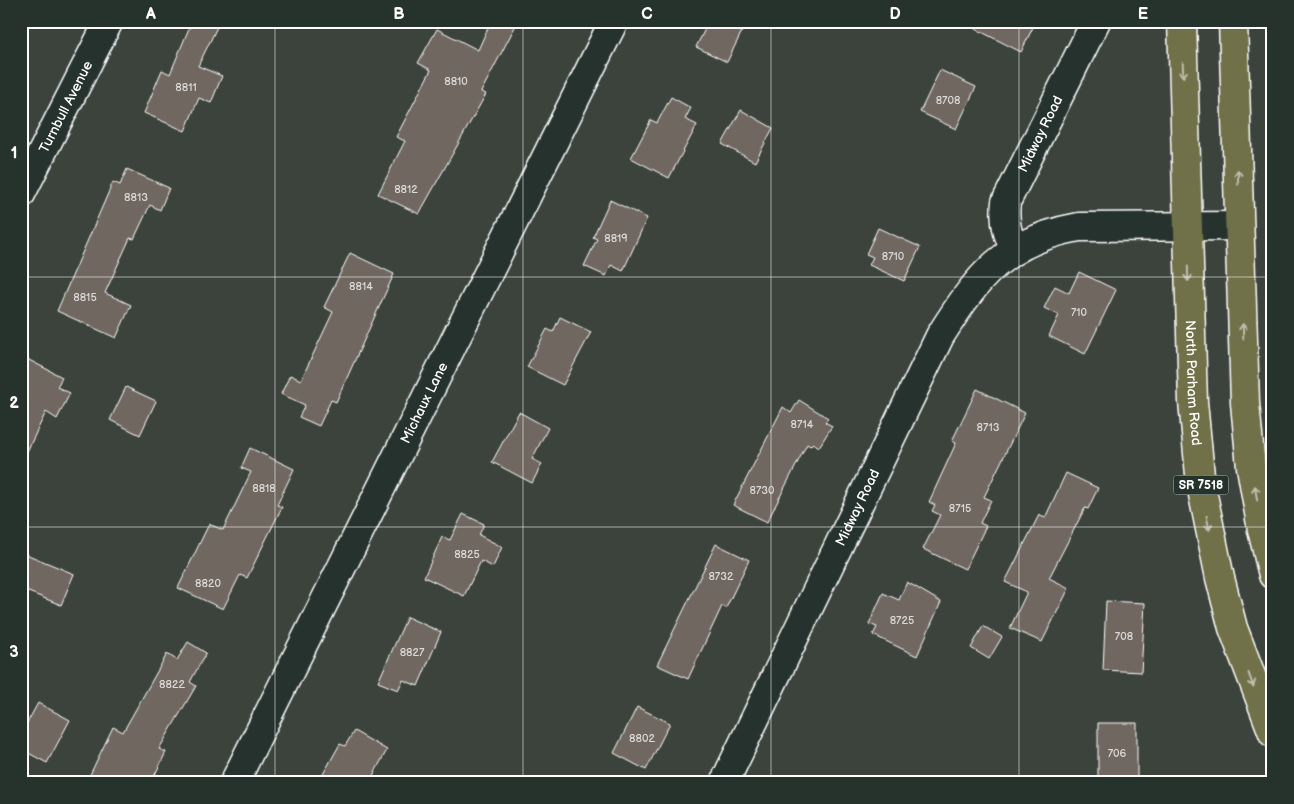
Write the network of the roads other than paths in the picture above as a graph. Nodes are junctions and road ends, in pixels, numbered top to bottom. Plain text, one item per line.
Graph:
1 (109, 21) edge
2 (614, 21) edge
3 (1096, 21) edge
4 (1182, 21) edge
5 (1233, 21) edge
6 (21, 194) edge
7 (1187, 226) junction
8 (1238, 226) junction
9 (1016, 249) junction
10 (1273, 575) edge
11 (1273, 733) edge
12 (234, 783) edge
13 (724, 783) edge

1 - 6 street, Turnbull Avenue
2 - 12 street, Michaux Lane
3 - 9 street, Midway Road
4 -> 7 highway, North Parham Road / SR 7518
8 -> 5 highway
7 - 8 street, Midway Road
7 - 9 street, Midway Road
7 -> 11 highway, North Parham Road / SR 7518
10 -> 8 highway
9 - 13 street, Midway Road

